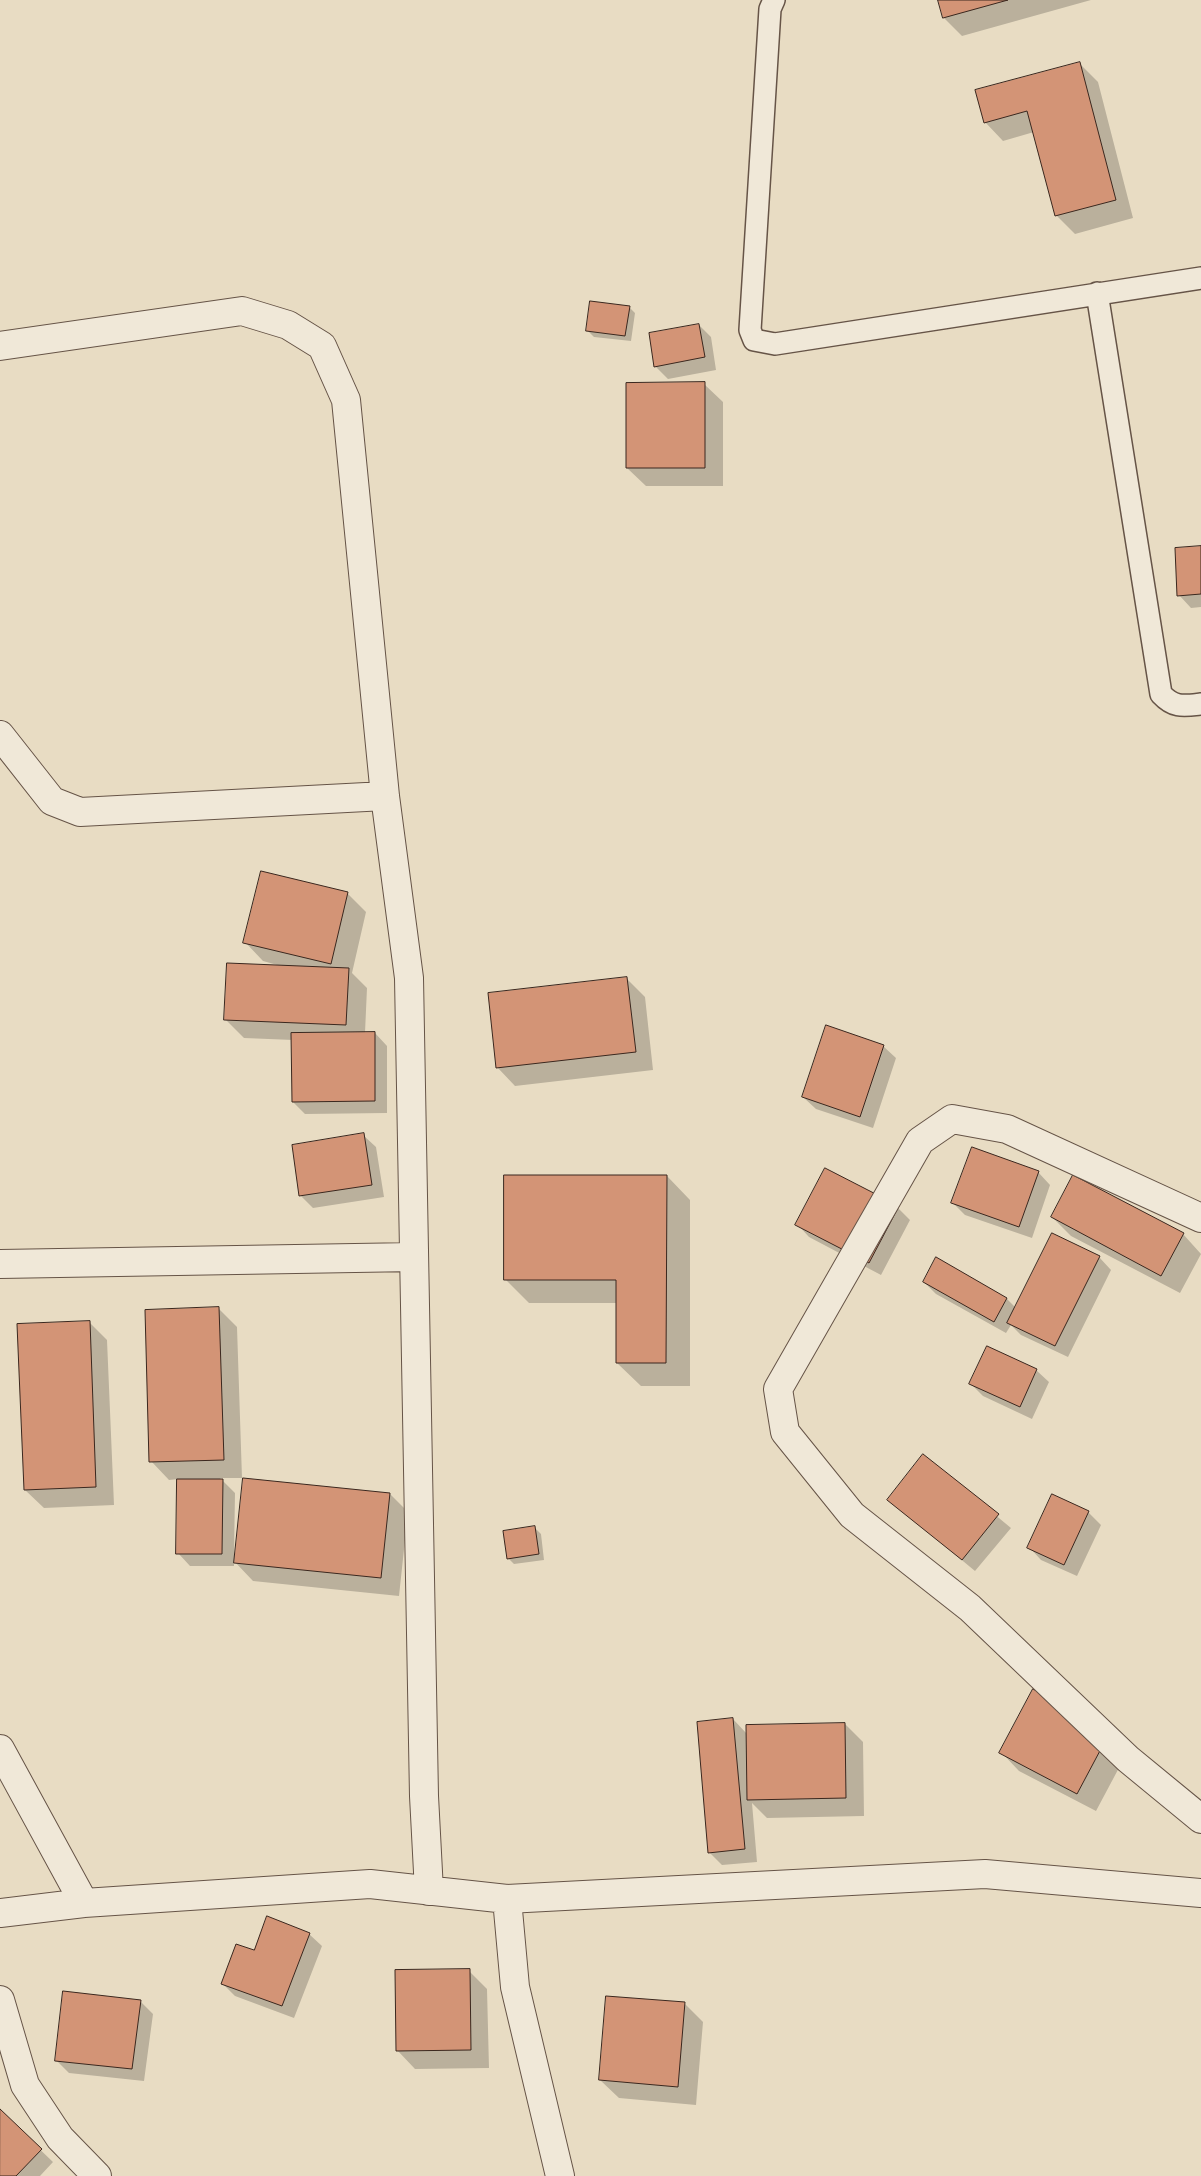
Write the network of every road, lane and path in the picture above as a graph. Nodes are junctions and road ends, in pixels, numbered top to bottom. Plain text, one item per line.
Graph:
1 (774, 0) edge
2 (1201, 278) edge
3 (1097, 293) junction
4 (0, 346) edge
5 (1201, 704) edge
6 (0, 735) edge
7 (385, 796) junction
8 (1201, 1218) edge
9 (414, 1257) junction
10 (0, 1264) edge
11 (0, 1750) edge
12 (1201, 1818) edge
13 (430, 1891) junction
14 (1201, 1893) edge
15 (507, 1900) junction
16 (84, 1903) junction
17 (0, 1913) edge
18 (0, 2000) edge
19 (97, 2176) edge
20 (560, 2176) edge

1 - 3 lane
2 - 3 lane
3 - 5 lane
4 - 7 street
6 - 7 street
7 - 9 street
8 - 12 street
9 - 10 street
9 - 13 street
11 - 16 street
13 - 15 street
13 - 16 street
14 - 15 street
15 - 20 street
16 - 17 street
18 - 19 street

